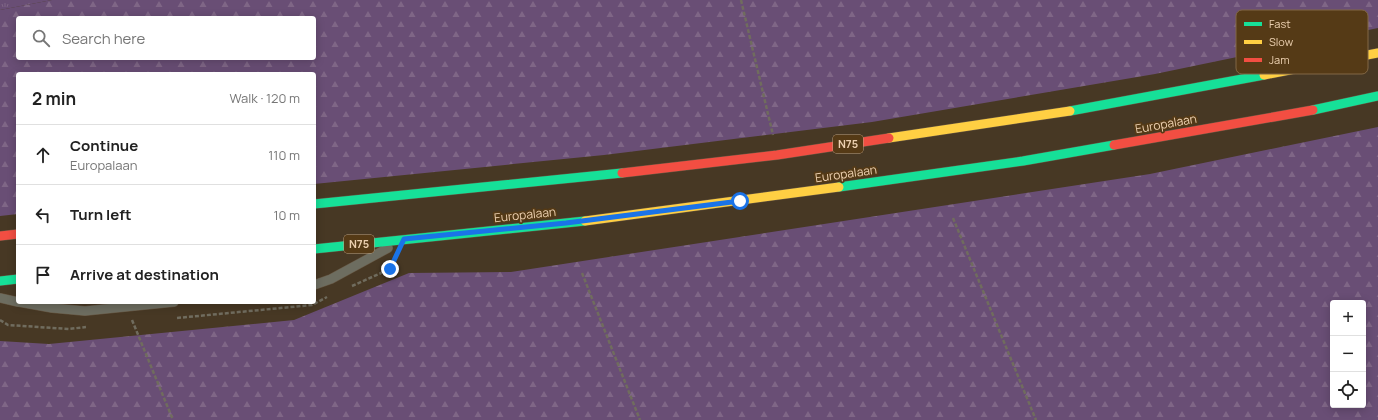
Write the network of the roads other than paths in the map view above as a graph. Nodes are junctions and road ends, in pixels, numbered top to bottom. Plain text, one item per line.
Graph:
1 (1378, 53) edge
2 (1368, 55) edge
3 (1267, 74) edge
4 (1378, 96) edge
5 (316, 204) edge
6 (16, 234) edge
7 (0, 236) edge
8 (404, 239) junction
9 (316, 249) edge
10 (16, 279) edge
11 (0, 281) edge
12 (316, 284) edge
13 (0, 298) edge
14 (16, 301) edge
15 (30, 304) edge
16 (155, 304) edge

1 - 2 main road, N75
3 - 5 main road, N75
4 - 8 main road, Europalaan / N75
6 - 7 main road
8 - 9 main road, Europalaan / N75
8 - 12 lane
10 - 11 main road
13 - 14 lane
15 - 16 lane

